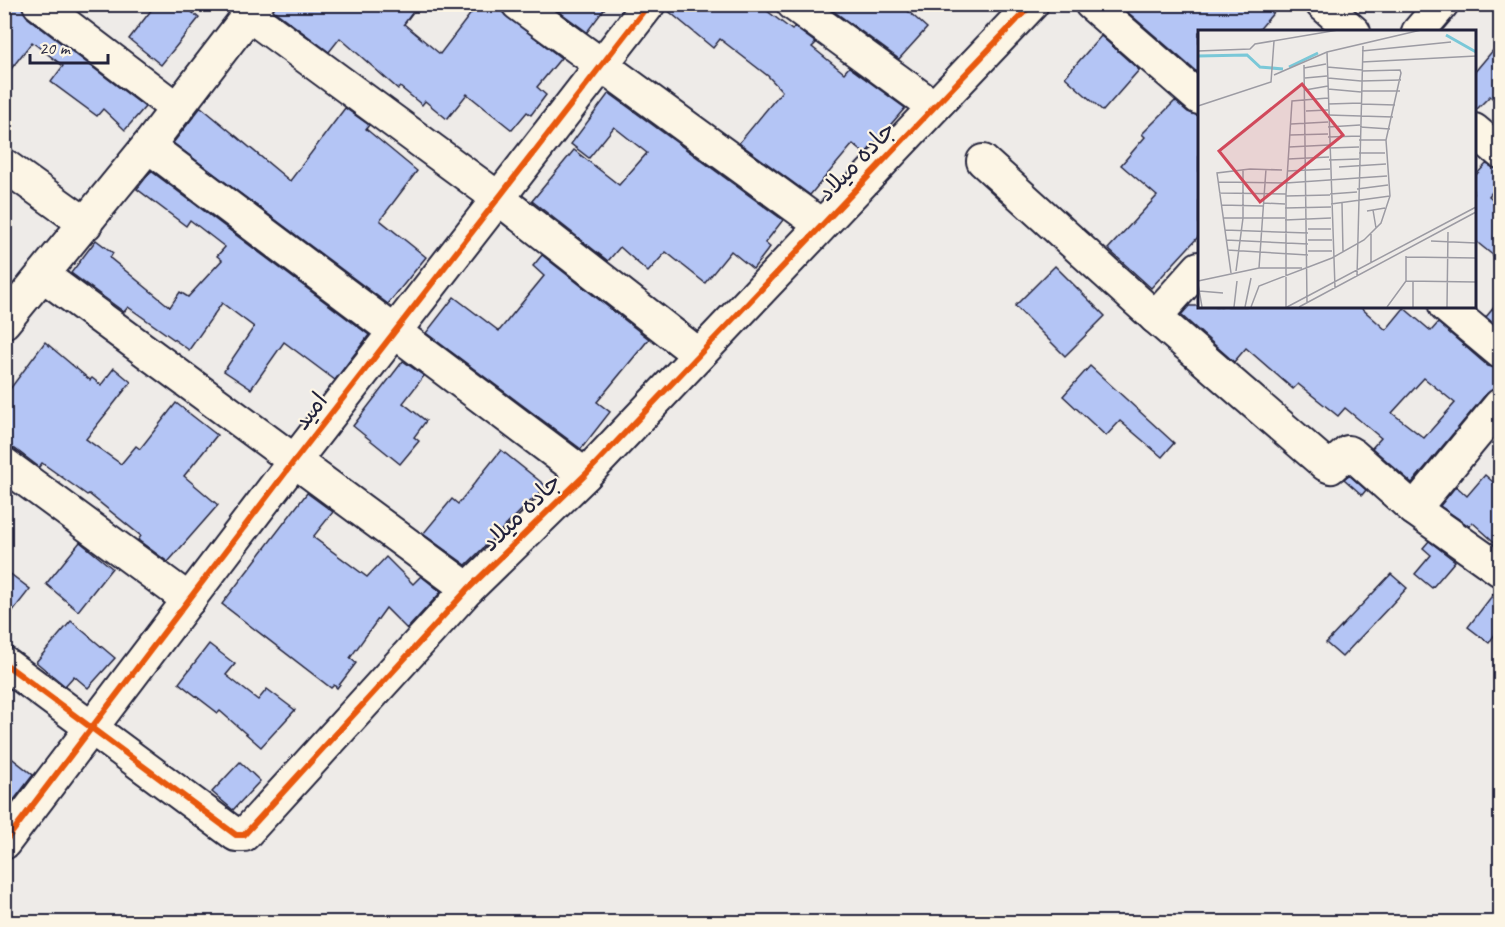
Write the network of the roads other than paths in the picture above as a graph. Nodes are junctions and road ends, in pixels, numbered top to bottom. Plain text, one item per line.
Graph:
1 (39, 4) edge
2 (518, 4) edge
3 (649, 4) edge
4 (793, 4) edge
5 (1032, 4) edge
6 (1092, 4) edge
7 (1322, 4) edge
8 (1442, 4) edge
9 (253, 10) edge
10 (1352, 30) edge
11 (1420, 30) edge
12 (601, 65) junction
13 (1198, 97) edge
14 (934, 107) junction
15 (177, 109) junction
16 (1475, 132) edge
17 (148, 146) junction
18 (1500, 152) edge
19 (983, 161) dead end
20 (4, 165) edge
21 (498, 198) junction
22 (86, 224) junction
23 (820, 225) junction
24 (1198, 269) edge
25 (44, 276) junction
26 (1447, 308) edge
27 (1155, 317) junction
28 (4, 322) edge
29 (395, 330) junction
30 (1500, 352) edge
31 (698, 354) junction
32 (1500, 405) edge
33 (295, 460) junction
34 (4, 464) edge
35 (585, 475) junction
36 (1414, 509) junction
37 (1500, 570) edge
38 (468, 589) junction
39 (189, 600) junction
40 (4, 663) edge
41 (93, 727) junction
42 (7, 835) edge

1 - 15 street
2 - 12 street
3 - 12 street, امید
4 - 14 street
5 - 14 street, جاده میلاد
6 - 13 street
7 - 10 street
8 - 11 street
9 - 15 street
9 - 21 street
12 - 21 street, امید
12 - 23 street
14 - 23 street, جاده میلاد
15 - 17 street
16 - 18 street
17 - 22 street
17 - 29 street
19 - 27 street
20 - 22 street
21 - 29 street, امید
21 - 31 street
22 - 25 street
23 - 31 street, جاده میلاد
24 - 27 street
25 - 28 street
25 - 33 street
26 - 30 street
27 - 36 street
29 - 33 street, امید
29 - 35 street
31 - 35 street, جاده میلاد
32 - 36 street
33 - 38 street
33 - 39 street, امید
34 - 39 street
35 - 38 street, جاده میلاد
36 - 37 street
38 - 41 street, جاده میلاد
39 - 41 street, امید
40 - 41 street, جاده میلاد
41 - 42 street, امید

